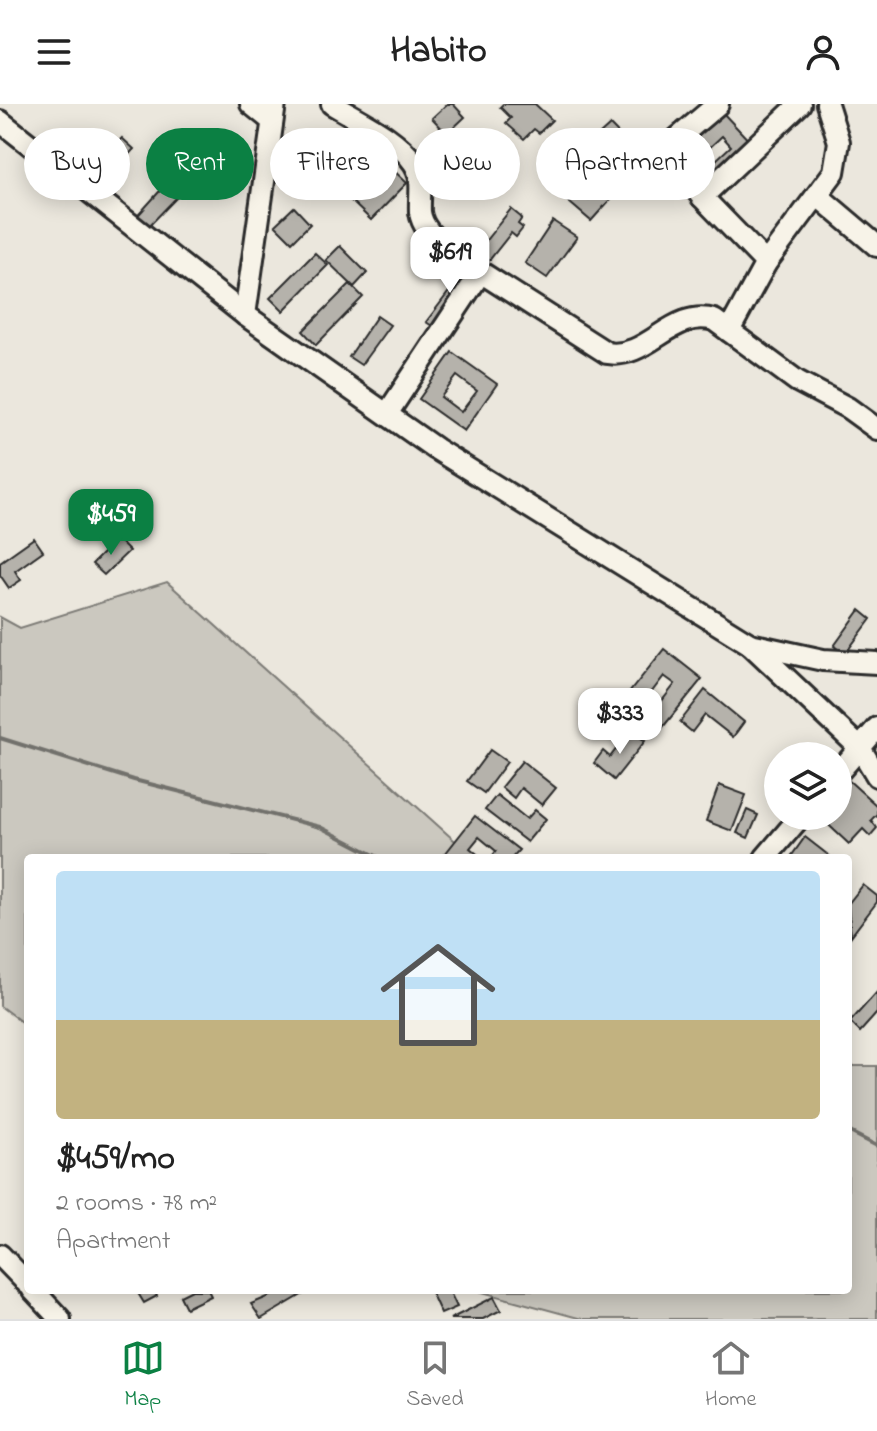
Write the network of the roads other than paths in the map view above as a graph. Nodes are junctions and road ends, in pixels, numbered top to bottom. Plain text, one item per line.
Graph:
1 (251, 104) edge
2 (332, 104) edge
3 (718, 104) edge
4 (800, 104) edge
5 (827, 104) edge
6 (274, 112) edge
7 (0, 121) edge
8 (691, 128) edge
9 (715, 185) edge
10 (818, 196) junction
11 (705, 200) edge
12 (877, 246) edge
13 (766, 263) junction
14 (481, 272) junction
15 (245, 315) junction
16 (729, 331) junction
17 (387, 414) junction
18 (877, 429) edge
19 (750, 644) junction
20 (877, 663) edge
21 (877, 728) edge
22 (860, 748) junction
23 (852, 757) edge
24 (877, 776) edge
25 (789, 830) edge
26 (768, 854) edge
27 (0, 1255) edge
28 (24, 1280) edge
29 (37, 1294) edge
30 (60, 1319) edge

1 - 6 street
2 - 14 street
3 - 8 street
4 - 9 street
5 - 10 street
6 - 15 street
7 - 15 street
10 - 12 street
10 - 13 street
11 - 13 street
13 - 16 street
14 - 16 street
14 - 17 street
15 - 17 street
16 - 18 street
17 - 19 street
19 - 20 street
19 - 22 street
21 - 22 street
22 - 23 street
22 - 24 street
25 - 26 street
27 - 28 street
29 - 30 street

